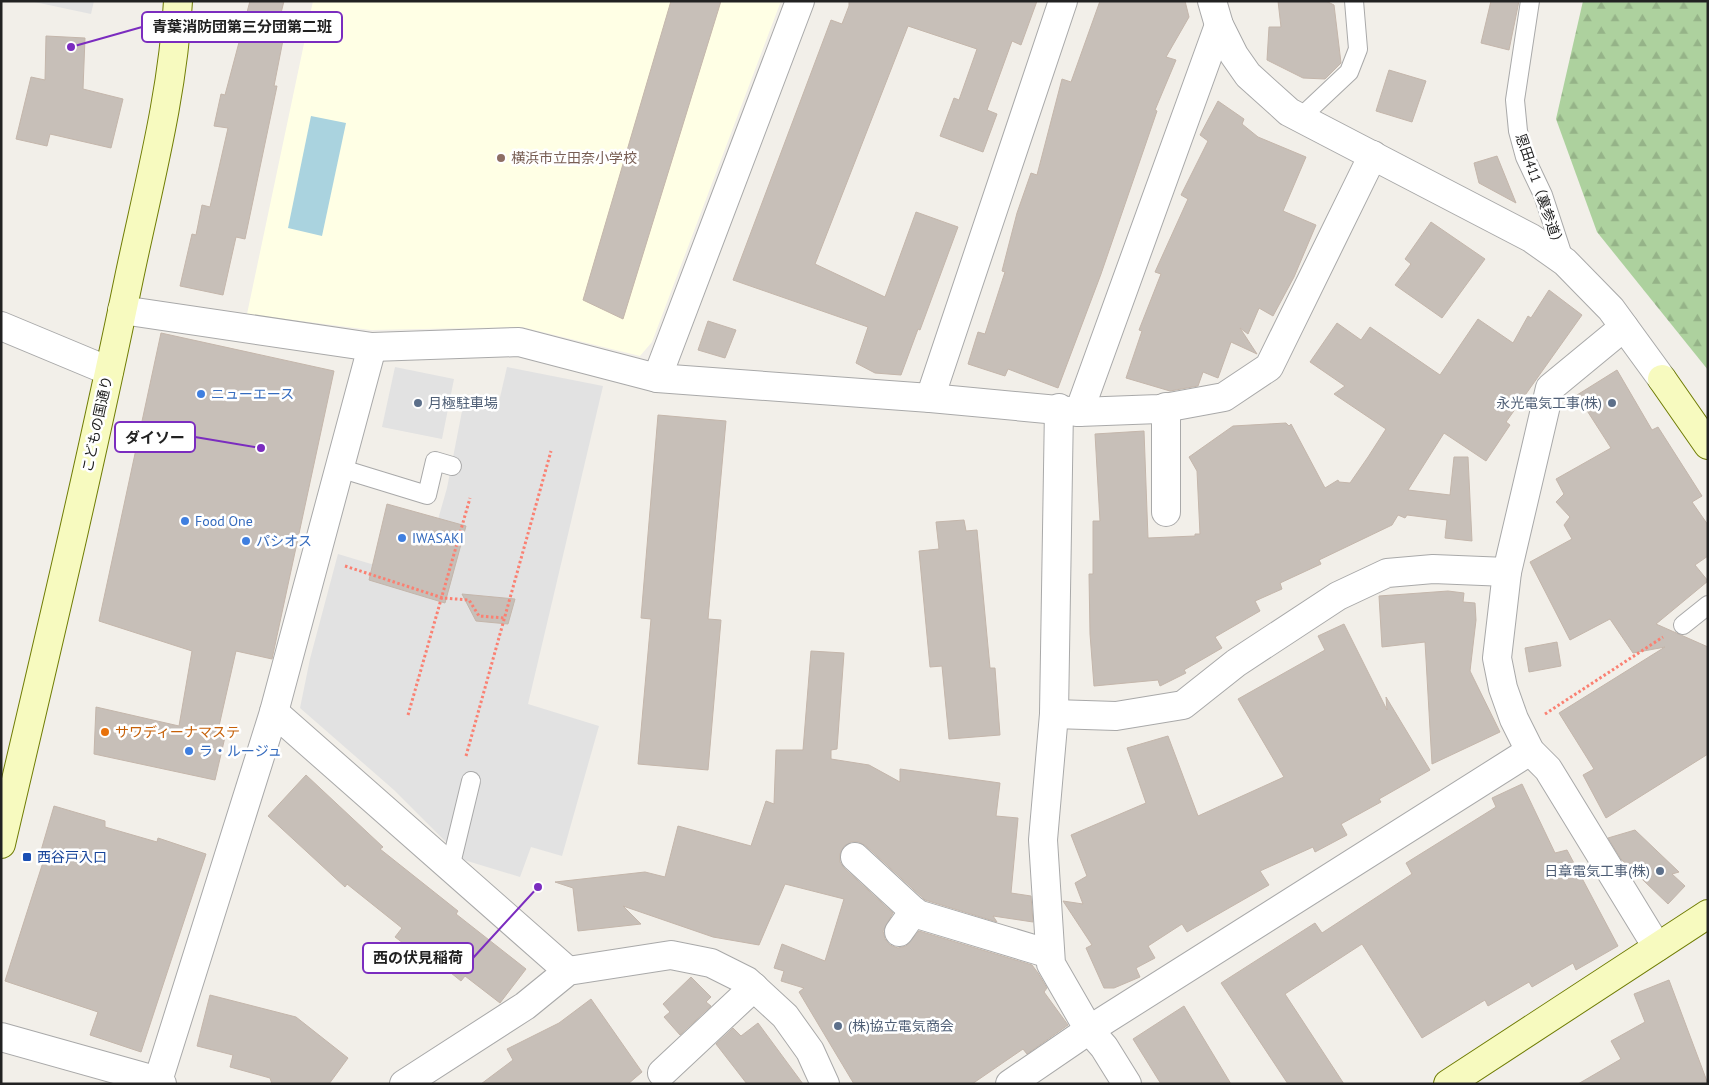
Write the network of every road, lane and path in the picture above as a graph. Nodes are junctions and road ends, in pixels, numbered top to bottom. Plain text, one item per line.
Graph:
1 (178, 1) edge
2 (800, 1) edge
3 (1063, 1) edge
4 (1354, 1) edge
5 (1530, 1) edge
6 (1215, 13) edge
7 (1300, 118) junction
8 (1374, 155) junction
9 (1565, 262) junction
10 (122, 310) junction
11 (1, 326) edge
12 (1624, 327) junction
13 (372, 347) junction
14 (109, 372) junction
15 (657, 378) junction
16 (1662, 379) joint
17 (930, 398) junction
18 (1166, 407) junction
19 (1069, 410) junction
20 (1708, 445) edge
21 (551, 451) dead end
22 (452, 466) dead end
23 (339, 468) junction
24 (470, 498) dead end
25 (1166, 512) dead end
26 (315, 556) junction
27 (1506, 572) junction
28 (441, 597) junction
29 (1705, 615) edge
30 (504, 618) junction
31 (1683, 625) joint
32 (274, 712) junction
33 (1054, 714) junction
34 (408, 715) dead end
35 (1525, 741) junction
36 (464, 760) dead end
37 (471, 781) dead end
38 (1, 844) edge
39 (855, 856) dead end
40 (450, 868) junction
41 (1708, 914) edge
42 (1657, 947) junction
43 (1050, 954) junction
44 (568, 972) junction
45 (754, 987) junction
46 (1089, 1030) junction
47 (1, 1037) edge
48 (662, 1073) dead end
49 (160, 1082) edge
50 (404, 1084) edge
51 (825, 1084) edge
52 (1010, 1084) edge
53 (1127, 1084) edge
54 (1448, 1084) edge

1 - 10 main road, こどもの国通り
2 - 15 street
3 - 17 street
4 - 7 lane
5 - 9 lane, 恩田411（裏参道）
6 - 7 street
6 - 19 street
7 - 8 street
8 - 9 street
8 - 18 street
9 - 12 street
10 - 13 street
10 - 14 main road, こどもの国通り
11 - 14 street
12 - 16 street
12 - 27 street
13 - 15 street
13 - 23 street
14 - 38 main road, こどもの国通り
15 - 17 street
16 - 20 main road
17 - 19 street
18 - 19 street
18 - 25 street
19 - 33 street
21 - 30 path
22 - 23 lane
23 - 26 street
24 - 28 path
26 - 28 path
26 - 32 street
27 - 33 street
27 - 35 street
28 - 30 path
28 - 34 path
29 - 31 lane
30 - 36 path
31 - 35 path
32 - 40 street
32 - 49 street
33 - 43 street
35 - 42 street
35 - 46 street
37 - 40 lane
39 - 43 street
40 - 44 street
41 - 42 main road
42 - 54 main road
43 - 46 street
44 - 45 street
44 - 50 street
45 - 48 street
45 - 51 street
46 - 52 street
46 - 53 street
47 - 49 street

